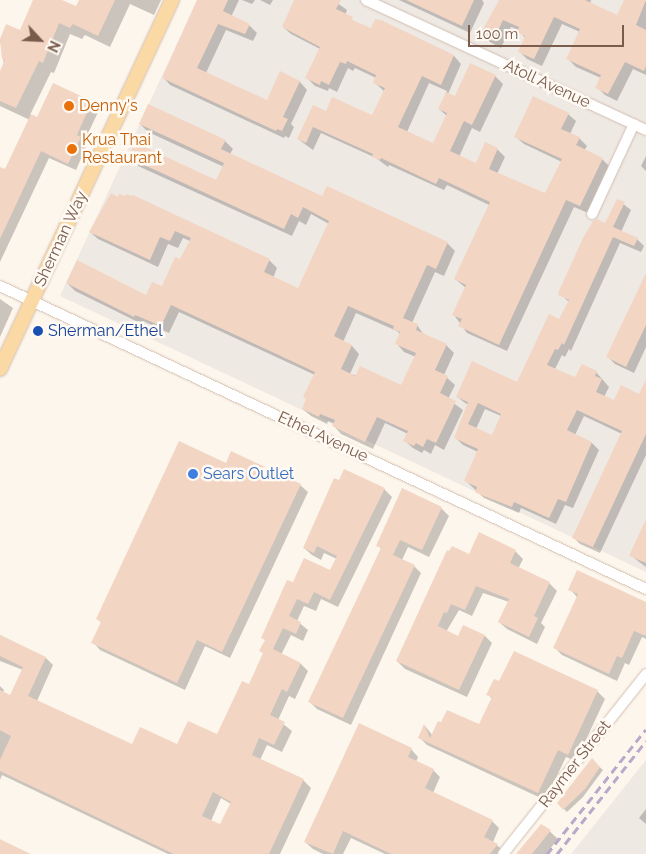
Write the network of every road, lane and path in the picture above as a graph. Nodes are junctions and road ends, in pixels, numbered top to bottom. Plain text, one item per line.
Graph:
1 (172, 0) edge
2 (366, 0) edge
3 (634, 124) junction
4 (646, 130) edge
5 (592, 214) dead end
6 (0, 286) edge
7 (32, 301) junction
8 (0, 369) edge
9 (646, 588) edge
10 (646, 674) edge
11 (503, 854) edge

1 - 7 main road, Sherman Way
2 - 3 street, Atoll Avenue
3 - 4 street, Atoll Avenue
3 - 5 street
6 - 7 street, Ethel Avenue
7 - 8 main road, Sherman Way
7 - 9 street, Ethel Avenue
10 - 11 street, Raymer Street

